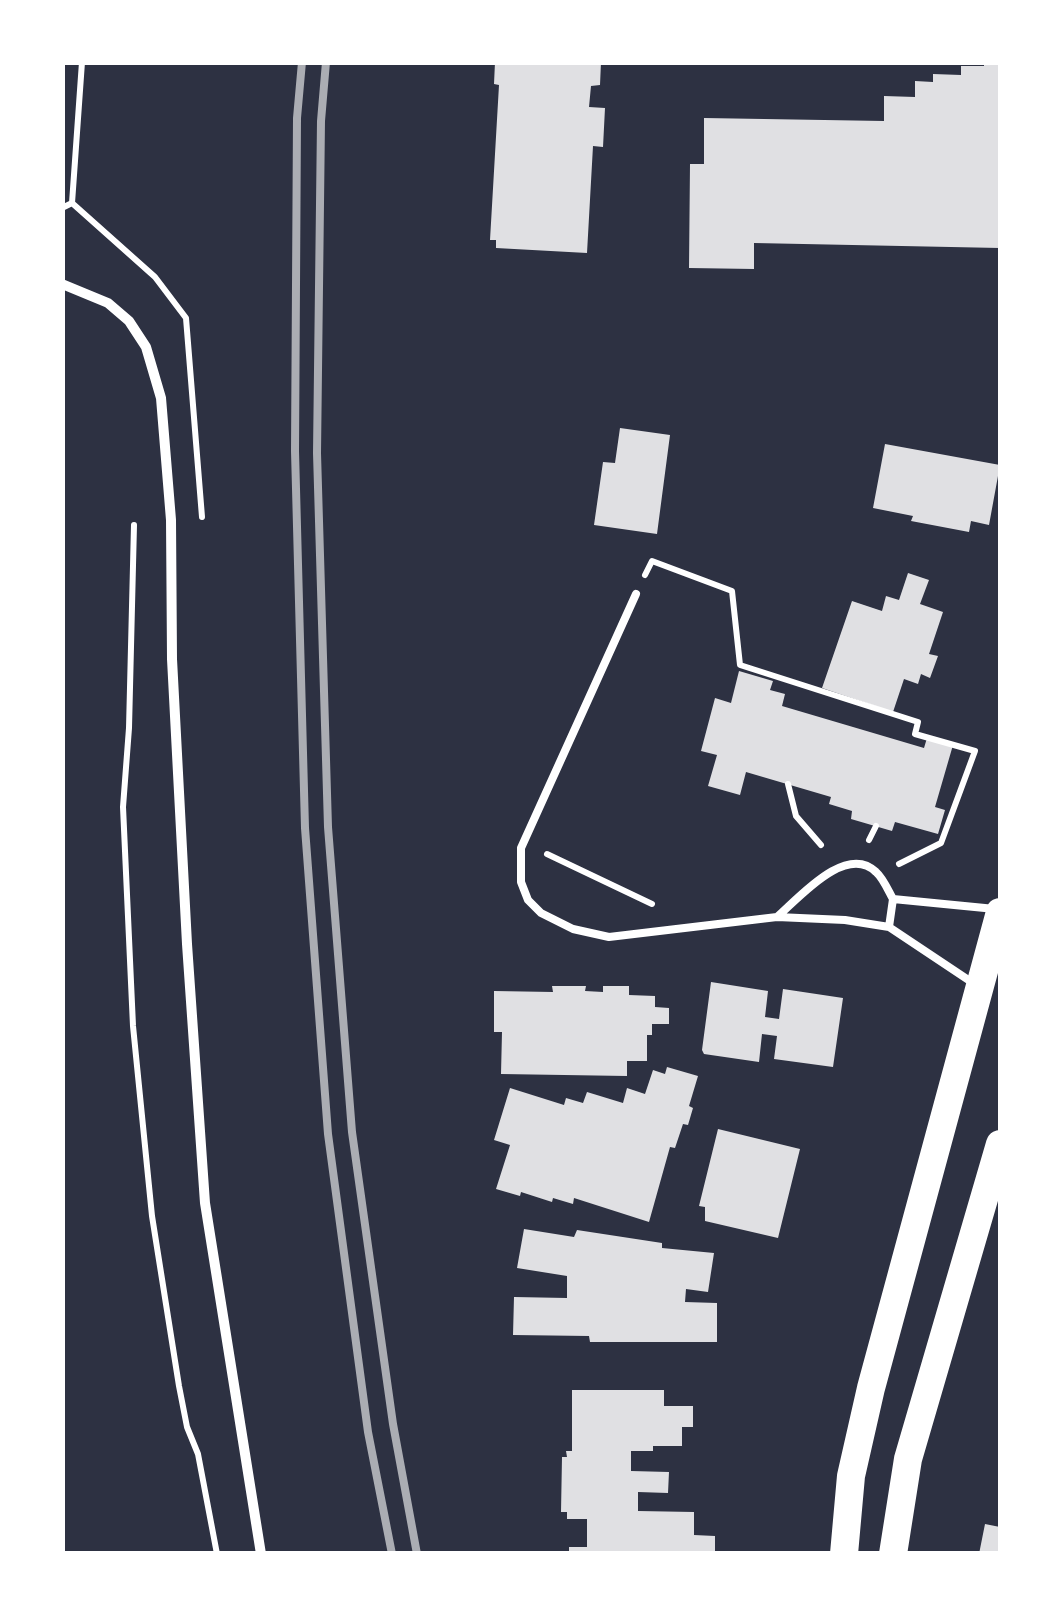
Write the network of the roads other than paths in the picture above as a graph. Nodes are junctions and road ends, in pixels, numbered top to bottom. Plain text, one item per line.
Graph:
1 (62, 284) edge
2 (636, 594) road end
3 (894, 898) junction
4 (1000, 911) edge
5 (776, 917) junction
6 (888, 927) junction
7 (981, 987) junction
8 (1000, 1144) edge
9 (261, 1554) edge
10 (844, 1554) edge
11 (893, 1554) edge

1 - 9 street
2 - 5 lane
3 - 4 lane
3 - 5 lane
3 - 6 lane
4 - 7 highway
5 - 6 lane
6 - 7 lane
7 - 10 highway
8 - 11 highway

